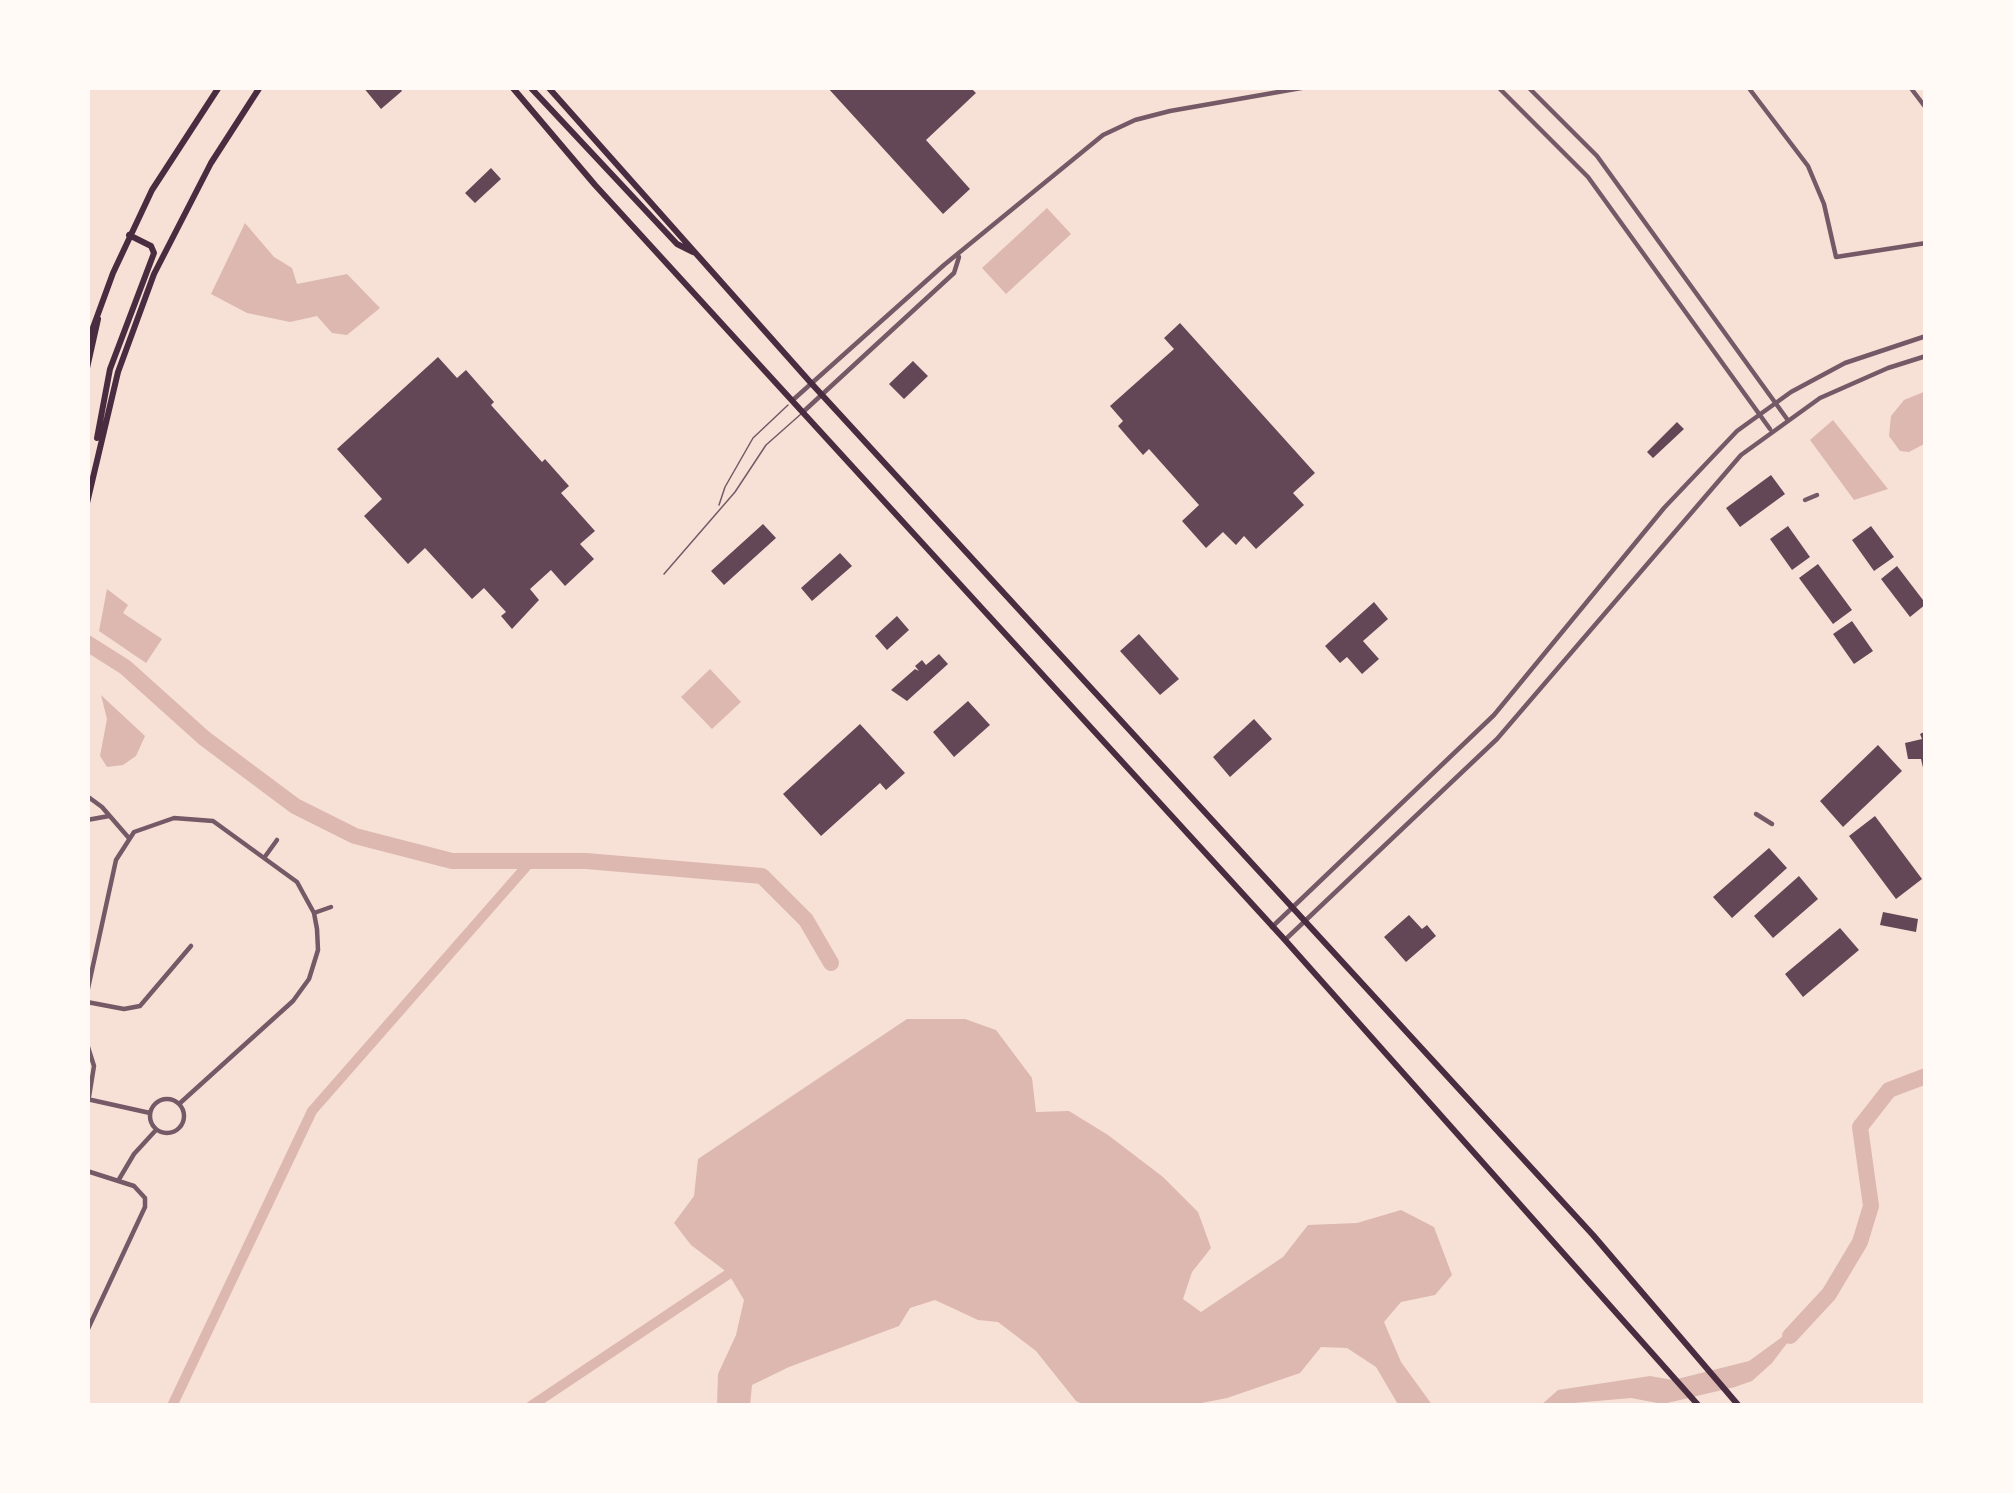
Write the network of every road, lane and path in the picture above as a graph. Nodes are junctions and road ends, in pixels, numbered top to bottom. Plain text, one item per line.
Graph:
1 (219, 87) edge
2 (260, 87) edge
3 (512, 87) edge
4 (530, 87) edge
5 (548, 87) edge
6 (1307, 87) edge
7 (1498, 87) edge
8 (1528, 87) edge
9 (1748, 87) edge
10 (1910, 87) edge
11 (1926, 108) edge
12 (129, 236) junction
13 (1926, 243) edge
14 (696, 254) junction
15 (959, 257) junction
16 (99, 310) junction
17 (1926, 336) edge
18 (87, 344) edge
19 (1926, 356) edge
20 (87, 368) edge
21 (812, 383) junction
22 (823, 395) junction
23 (792, 401) junction
24 (1775, 402) junction
25 (802, 413) junction
26 (1758, 413) junction
27 (1787, 418) junction
28 (1771, 430) junction
29 (95, 459) junction
30 (88, 488) edge
31 (1816, 495) dead end
32 (1804, 500) dead end
33 (87, 503) edge
34 (718, 509) junction
35 (664, 574) dead end
36 (87, 796) edge
37 (1756, 814) dead end
38 (109, 816) junction
39 (87, 820) edge
40 (1772, 824) dead end
41 (128, 837) junction
42 (277, 840) dead end
43 (264, 857) junction
44 (1293, 907) junction
45 (331, 908) dead end
46 (314, 914) junction
47 (1306, 920) junction
48 (1272, 926) junction
49 (1285, 940) junction
50 (190, 946) dead end
51 (87, 994) edge
52 (87, 1002) edge
53 (87, 1045) edge
54 (88, 1099) edge
55 (178, 1104) junction
56 (150, 1113) junction
57 (156, 1130) junction
58 (87, 1171) edge
59 (118, 1181) junction
60 (87, 1331) edge
61 (1699, 1406) edge
62 (1739, 1406) edge

1 - 12 main road
2 - 29 main road
3 - 23 main road
4 - 14 main road
5 - 14 main road
6 - 15 street
7 - 26 street
8 - 24 street
9 - 13 street
10 - 11 street
12 - 16 main road
12 - 29 main road
14 - 21 main road
15 - 21 street
15 - 22 street
16 - 18 main road
16 - 20 main road
17 - 24 street
19 - 27 street
21 - 22 main road
21 - 23 street
22 - 25 street
22 - 44 main road
23 - 25 main road
23 - 34 lane
24 - 26 street
24 - 27 street
25 - 34 lane
25 - 48 main road
26 - 28 street
26 - 44 street
27 - 28 street
28 - 47 street
29 - 30 main road
30 - 33 main road
31 - 32 street
34 - 35 lane
36 - 38 street
37 - 40 street
38 - 39 street
38 - 41 street
41 - 43 street
41 - 51 street
42 - 43 street
43 - 46 street
44 - 47 main road
44 - 48 street
45 - 46 street
46 - 55 street
47 - 49 street
47 - 62 main road
48 - 49 main road
49 - 61 main road
50 - 52 street
53 - 54 street
54 - 56 street
55 - 56 street
55 - 57 street
56 - 57 street
57 - 59 street
58 - 59 street
59 - 60 street

